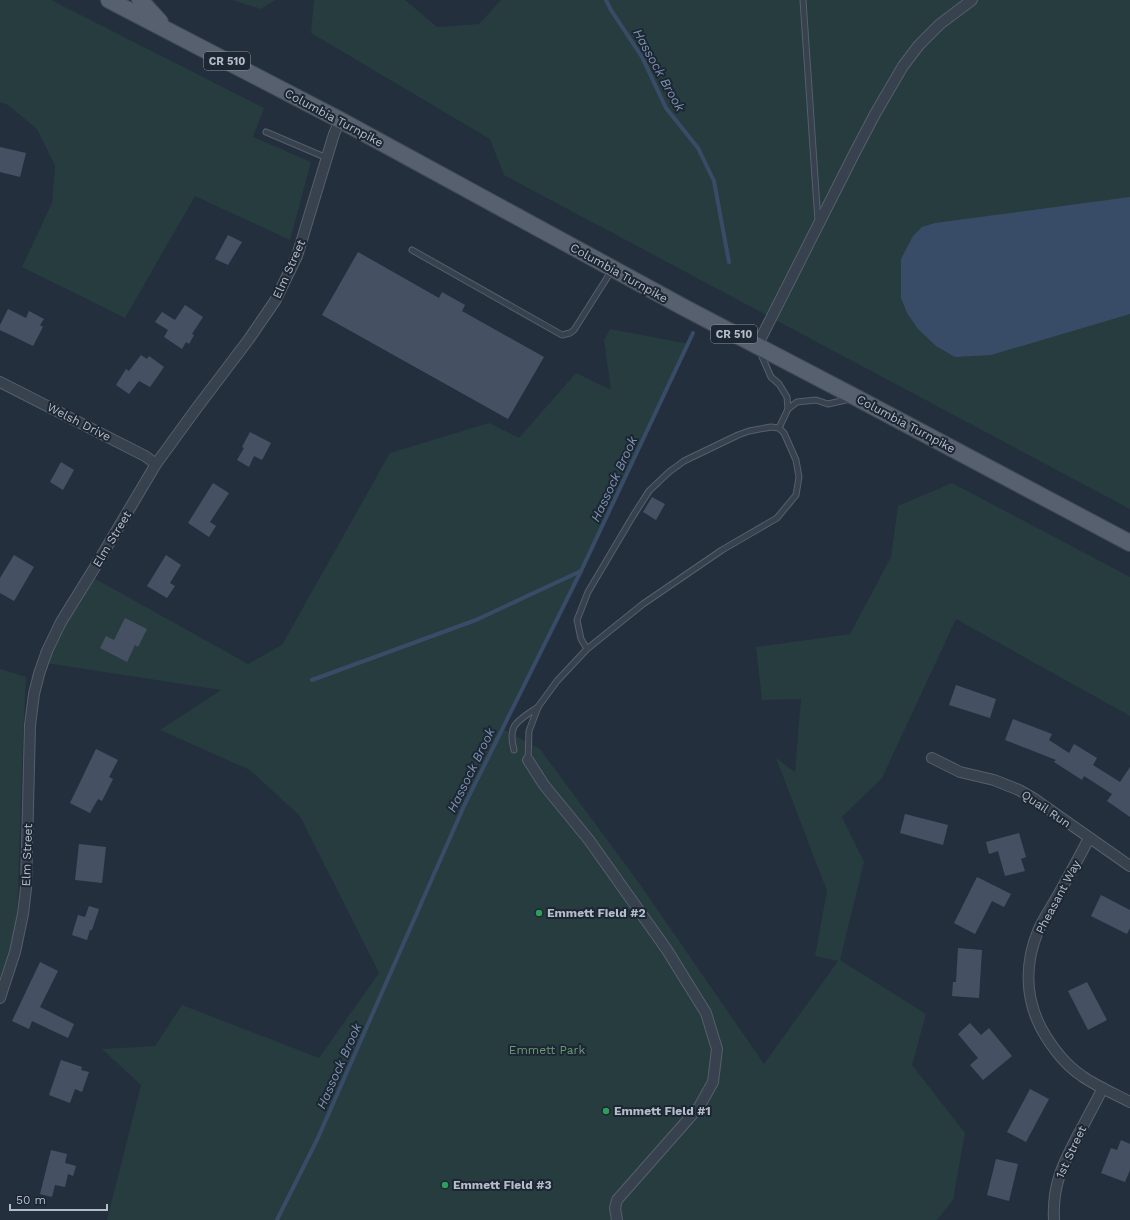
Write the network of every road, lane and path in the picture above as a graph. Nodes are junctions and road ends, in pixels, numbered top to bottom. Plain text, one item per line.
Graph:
1 (109, 0) edge
2 (140, 0) edge
3 (803, 0) edge
4 (972, 0) edge
5 (166, 29) junction
6 (340, 120) junction
7 (266, 132) dead end
8 (327, 158) junction
9 (818, 224) junction
10 (412, 250) dead end
11 (612, 269) junction
12 (757, 346) junction
13 (0, 382) edge
14 (857, 398) junction
15 (788, 409) junction
16 (779, 428) junction
17 (156, 464) junction
18 (1130, 543) edge
19 (587, 649) junction
20 (538, 707) junction
21 (514, 750) dead end
22 (932, 758) dead end
23 (528, 760) joint
24 (1090, 838) junction
25 (1130, 866) edge
26 (0, 998) edge
27 (1103, 1088) junction
28 (1130, 1102) edge
29 (617, 1220) edge
30 (1054, 1220) edge

1 - 5 main road, Columbia Turnpike / CR 510
2 - 5 main road
3 - 9 lane
4 - 9 street
5 - 6 main road, Columbia Turnpike / CR 510
6 - 8 street, Elm Street
6 - 11 main road, Columbia Turnpike / CR 510
7 - 8 lane
8 - 17 street, Elm Street
9 - 12 street
10 - 11 lane
11 - 12 main road, Columbia Turnpike / CR 510
12 - 14 main road, Columbia Turnpike / CR 510
12 - 15 lane
13 - 17 street, Welsh Drive
14 - 15 lane
14 - 18 main road, Columbia Turnpike / CR 510
15 - 16 lane
16 - 19 lane
16 - 19 lane
17 - 26 street, Elm Street
19 - 20 lane
20 - 21 lane
20 - 23 lane
22 - 24 street, Quail Run
23 - 29 street
24 - 25 street, Quail Run
24 - 27 street, Pheasant Way
27 - 28 street, Pheasant Way
27 - 30 street, 1st Street

